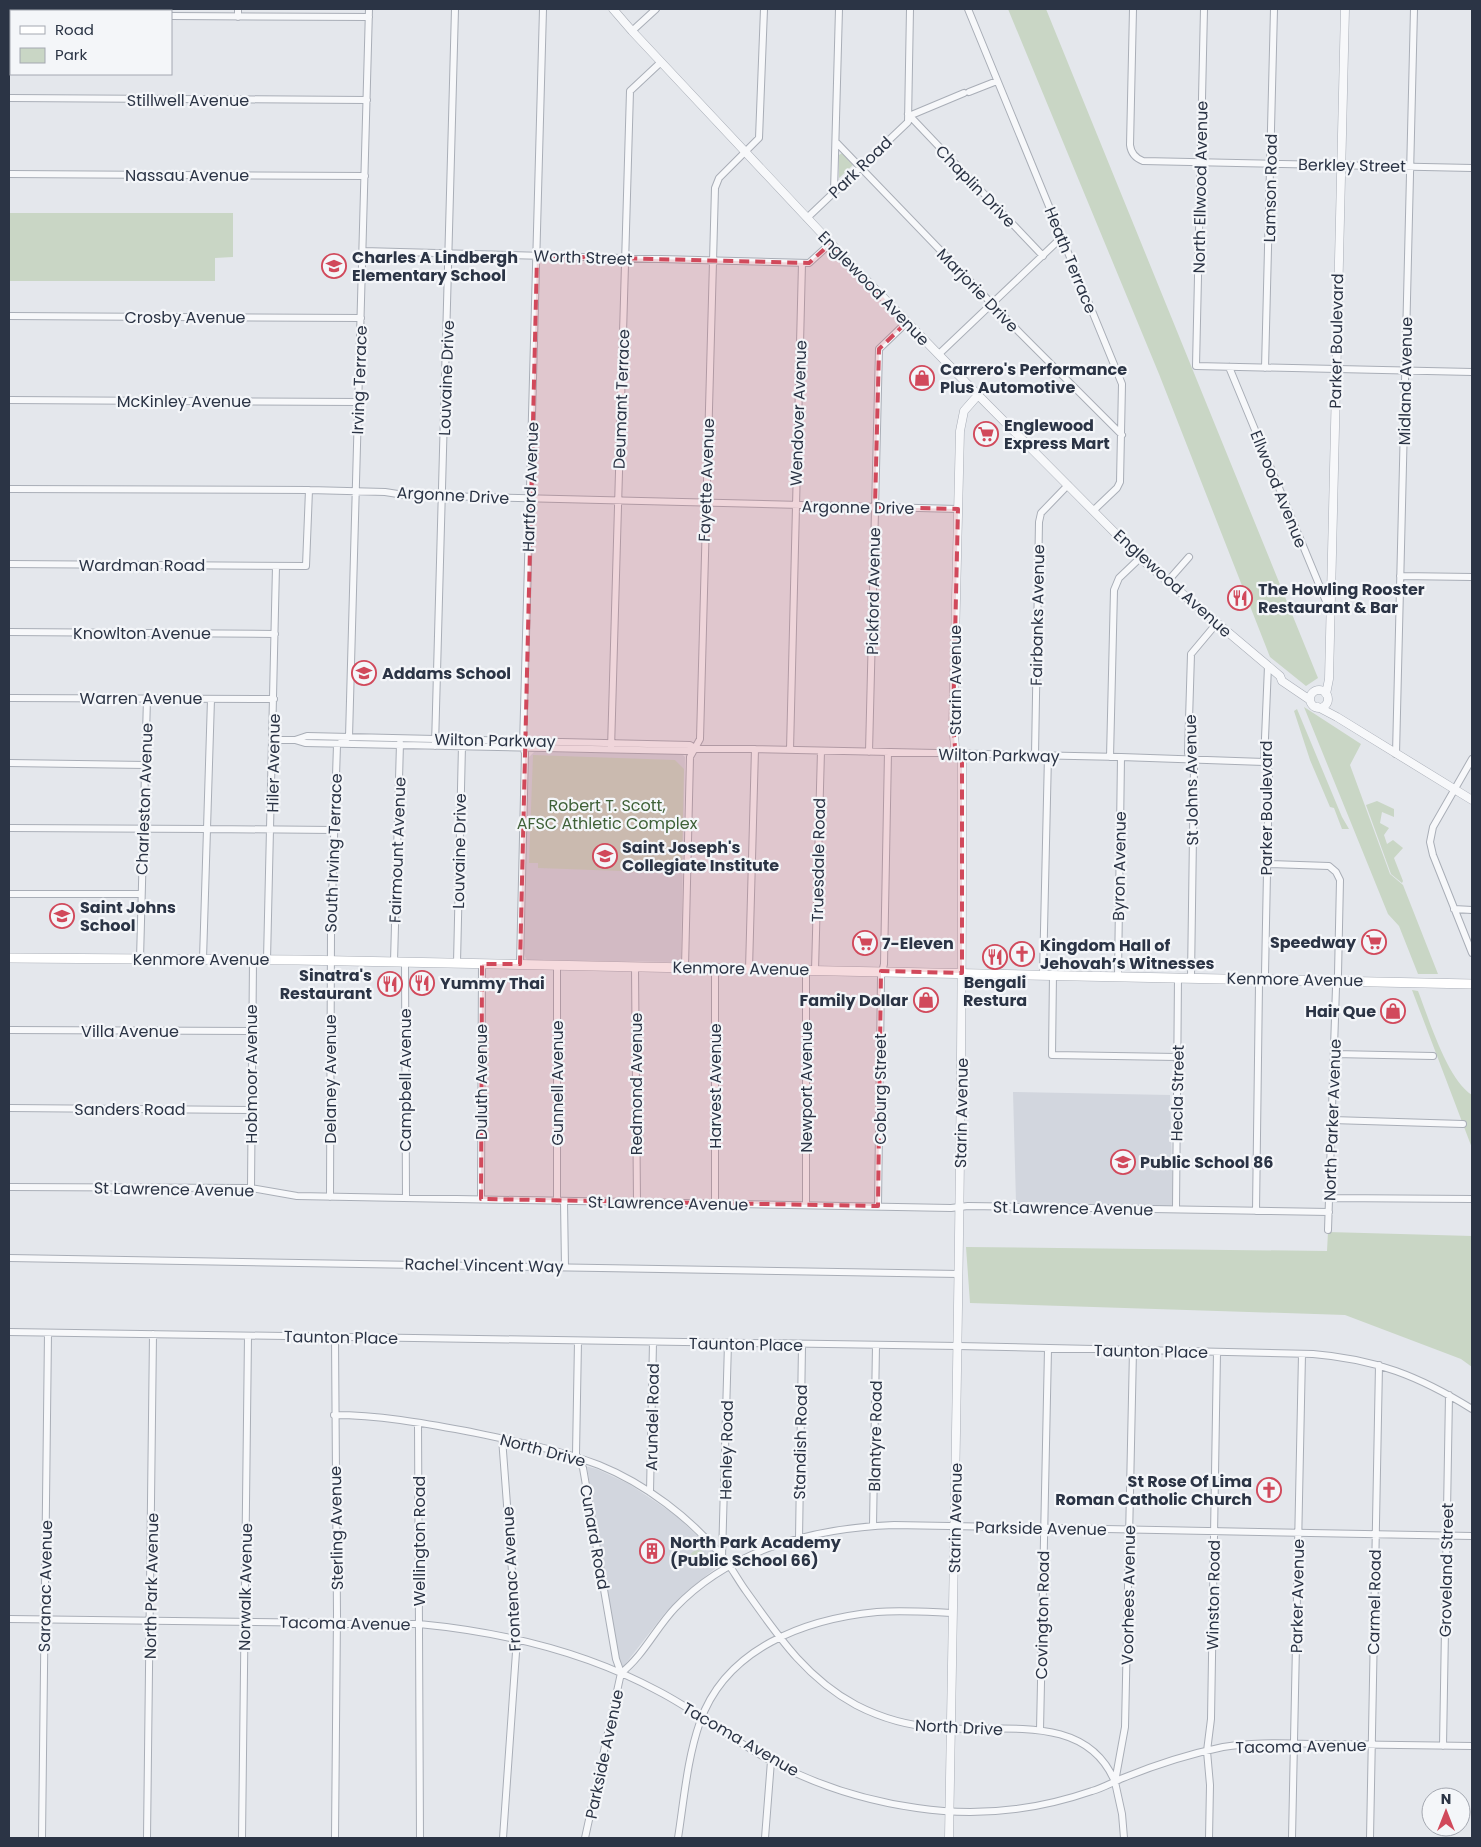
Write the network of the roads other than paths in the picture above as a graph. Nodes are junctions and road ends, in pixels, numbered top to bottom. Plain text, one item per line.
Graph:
1 (238, 9) edge
2 (369, 9) edge
3 (455, 9) edge
4 (543, 9) edge
5 (613, 9) edge
6 (656, 9) edge
7 (764, 9) edge
8 (839, 9) edge
9 (910, 9) edge
10 (968, 9) edge
11 (1134, 9) edge
12 (1204, 9) edge
13 (1274, 9) edge
14 (1344, 9) edge
15 (1414, 9) edge
16 (172, 16) edge
17 (238, 17) junction
18 (369, 18) junction
19 (632, 31) junction
20 (661, 62) junction
21 (997, 80) junction
22 (9, 98) edge
23 (367, 100) junction
24 (908, 115) junction
25 (836, 142) junction
26 (746, 153) junction
27 (1201, 162) junction
28 (1270, 163) junction
29 (1341, 165) junction
30 (1409, 166) junction
31 (860, 167) junction
32 (1472, 168) edge
33 (9, 174) edge
34 (365, 176) junction
35 (834, 192) junction
36 (807, 218) junction
37 (1062, 237) junction
38 (830, 242) junction
39 (363, 251) junction
40 (449, 254) junction
41 (537, 256) junction
42 (1043, 256) junction
43 (625, 258) junction
44 (712, 261) junction
45 (802, 263) junction
46 (991, 304) junction
47 (9, 316) edge
48 (361, 318) junction
49 (907, 322) junction
50 (939, 354) junction
51 (1229, 367) junction
52 (1265, 368) junction
53 (1336, 369) junction
54 (1405, 370) junction
55 (1472, 372) edge
56 (978, 395) junction
57 (9, 400) edge
58 (359, 402) junction
59 (1122, 435) junction
60 (1068, 485) junction
61 (9, 489) edge
62 (309, 490) junction
63 (356, 491) junction
64 (442, 496) junction
65 (530, 498) junction
66 (618, 501) junction
67 (706, 503) junction
68 (796, 505) junction
69 (875, 507) junction
70 (958, 509) junction
71 (1094, 510) junction
72 (1140, 558) junction
73 (1189, 558) dead end
74 (9, 564) edge
75 (276, 566) junction
76 (1400, 576) junction
77 (1472, 577) edge
78 (1167, 582) junction
79 (1330, 611) junction
80 (1217, 623) junction
81 (9, 632) edge
82 (275, 634) junction
83 (1268, 666) junction
84 (1328, 674) junction
85 (1313, 694) junction
86 (1327, 697) junction
87 (9, 698) edge
88 (147, 698) junction
89 (211, 698) junction
90 (274, 699) junction
91 (1318, 708) junction
92 (1337, 717) junction
93 (349, 737) junction
94 (400, 738) junction
95 (436, 738) junction
96 (462, 739) junction
97 (273, 740) junction
98 (295, 740) junction
99 (611, 742) junction
100 (337, 744) junction
101 (524, 744) junction
102 (400, 746) junction
103 (435, 746) junction
104 (462, 748) junction
105 (696, 749) junction
106 (611, 750) junction
107 (755, 750) junction
108 (790, 750) junction
109 (821, 751) junction
110 (869, 752) junction
111 (888, 752) junction
112 (959, 754) junction
113 (1396, 754) junction
114 (1034, 755) junction
115 (1048, 756) junction
116 (1110, 757) junction
117 (1121, 757) junction
118 (1192, 759) junction
119 (1472, 759) edge
120 (1264, 762) junction
121 (9, 763) edge
122 (146, 765) junction
123 (1455, 789) junction
124 (1472, 800) edge
125 (9, 828) edge
126 (143, 829) junction
127 (207, 829) junction
128 (271, 829) junction
129 (334, 830) junction
130 (1267, 864) junction
131 (9, 894) edge
132 (141, 894) junction
133 (1454, 909) junction
134 (1472, 910) edge
135 (1472, 954) edge
136 (9, 958) edge
137 (140, 959) junction
138 (203, 959) junction
139 (253, 960) junction
140 (267, 960) junction
141 (330, 961) junction
142 (394, 962) junction
143 (405, 962) junction
144 (457, 963) junction
145 (482, 964) junction
146 (520, 964) junction
147 (557, 965) junction
148 (635, 966) junction
149 (685, 968) junction
150 (715, 968) junction
151 (749, 969) junction
152 (811, 970) junction
153 (882, 971) junction
154 (962, 973) junction
155 (1043, 974) junction
156 (1053, 974) junction
157 (1118, 976) junction
158 (1178, 977) junction
159 (1192, 977) junction
160 (1262, 978) junction
161 (1337, 980) junction
162 (1472, 984) edge
163 (9, 1030) edge
164 (252, 1031) junction
165 (1334, 1054) junction
166 (1434, 1056) dead end
167 (1177, 1057) junction
168 (9, 1108) edge
169 (251, 1110) junction
170 (1332, 1120) junction
171 (1464, 1124) dead end
172 (9, 1188) edge
173 (251, 1188) junction
174 (330, 1197) junction
175 (406, 1198) junction
176 (1329, 1198) junction
177 (481, 1199) junction
178 (1472, 1199) edge
179 (561, 1201) junction
180 (637, 1202) junction
181 (715, 1204) junction
182 (806, 1205) junction
183 (878, 1206) junction
184 (960, 1207) junction
185 (1176, 1210) junction
186 (1256, 1211) junction
187 (1329, 1212) junction
188 (1328, 1230) dead end
189 (9, 1258) edge
190 (565, 1267) junction
191 (959, 1274) junction
192 (9, 1332) edge
193 (48, 1333) junction
194 (153, 1334) junction
195 (248, 1336) junction
196 (334, 1337) junction
197 (578, 1341) junction
198 (653, 1342) junction
199 (728, 1343) junction
200 (802, 1345) junction
201 (876, 1345) junction
202 (958, 1346) junction
203 (1048, 1349) junction
204 (1133, 1350) junction
205 (1217, 1352) junction
206 (1302, 1354) junction
207 (1379, 1365) junction
208 (1449, 1395) junction
209 (1472, 1409) edge
210 (334, 1414) junction
211 (418, 1423) junction
212 (502, 1438) junction
213 (578, 1458) junction
214 (650, 1492) junction
215 (874, 1526) junction
216 (955, 1526) junction
217 (1044, 1528) junction
218 (1129, 1530) junction
219 (1214, 1531) junction
220 (1298, 1533) junction
221 (1376, 1534) junction
222 (1447, 1536) junction
223 (1472, 1536) edge
224 (799, 1539) junction
225 (722, 1557) junction
226 (730, 1566) junction
227 (953, 1613) junction
228 (9, 1619) edge
229 (45, 1620) junction
230 (150, 1621) junction
231 (245, 1622) junction
232 (337, 1623) junction
233 (419, 1624) junction
234 (779, 1637) junction
235 (517, 1638) junction
236 (621, 1673) junction
237 (702, 1718) junction
238 (952, 1728) junction
239 (1040, 1730) junction
240 (1294, 1744) junction
241 (1372, 1745) junction
242 (1443, 1746) junction
243 (1472, 1746) edge
244 (1207, 1751) junction
245 (771, 1761) junction
246 (1115, 1782) junction
247 (950, 1811) junction
248 (42, 1838) edge
249 (147, 1838) edge
250 (242, 1838) edge
251 (335, 1838) edge
252 (420, 1838) edge
253 (503, 1838) edge
254 (585, 1838) edge
255 (678, 1838) edge
256 (765, 1838) edge
257 (949, 1838) edge
258 (1124, 1838) edge
259 (1209, 1838) edge
260 (1292, 1838) edge
261 (1370, 1838) edge

1 - 17 street
2 - 18 street, Irving Terrace
3 - 40 street, Louvaine Drive
4 - 41 street, Hartford Avenue
5 - 19 street, Englewood Avenue
6 - 19 street
7 - 26 street, Fayette Avenue
8 - 25 street
9 - 24 street
10 - 21 street, Heath Terrace
11 - 27 street, Berkley Street
12 - 27 street, North Ellwood Avenue
13 - 28 street, Lamson Road
14 - 29 street, Parker Boulevard
15 - 30 street, Midland Avenue
16 - 17 street
17 - 18 street
18 - 23 street, Irving Terrace
19 - 20 street, Englewood Avenue
20 - 26 street, Englewood Avenue
20 - 43 street, Deumant Terrace
21 - 24 street
21 - 37 street, Heath Terrace
22 - 23 street, Stillwell Avenue
23 - 34 street, Irving Terrace
24 - 31 street, Park Road
24 - 42 street, Chaplin Drive
25 - 31 street, Marjorie Drive
25 - 35 street
26 - 36 street, Englewood Avenue
26 - 44 street, Fayette Avenue
27 - 28 street, Berkley Street
27 - 51 street, North Ellwood Avenue
28 - 29 street, Berkley Street
28 - 52 street, Lamson Road
29 - 30 street, Berkley Street
29 - 53 street, Parker Boulevard
30 - 32 street, Berkley Street
30 - 54 street, Midland Avenue
31 - 35 street, Park Road
31 - 46 street, Marjorie Drive
33 - 34 street, Nassau Avenue
34 - 39 street, Irving Terrace
35 - 36 street, Park Road
36 - 38 street, Englewood Avenue
37 - 42 street
37 - 59 street, Heath Terrace
38 - 45 street
38 - 49 street, Englewood Avenue
39 - 40 street, Worth Street
39 - 48 street, Irving Terrace
40 - 41 street, Worth Street
40 - 64 street, Louvaine Drive
41 - 43 street, Worth Street
41 - 65 street, Hartford Avenue
42 - 46 street
43 - 44 street, Worth Street
43 - 66 street, Deumant Terrace
44 - 45 street, Worth Street
44 - 67 street, Fayette Avenue
45 - 68 street, Wendover Avenue
46 - 50 street
46 - 59 street, Marjorie Drive
47 - 48 street, Crosby Avenue
48 - 58 street, Irving Terrace
49 - 50 street, Englewood Avenue
49 - 69 street, Pickford Avenue
50 - 56 street, Englewood Avenue
51 - 52 street
51 - 79 street, Ellwood Avenue
52 - 53 street
53 - 54 street
53 - 79 street, Parker Boulevard
54 - 55 street
54 - 76 street, Midland Avenue
56 - 60 street, Englewood Avenue
56 - 70 street, Starin Avenue
57 - 58 street, McKinley Avenue
58 - 63 street, Irving Terrace
59 - 71 street, Heath Terrace
60 - 71 street, Englewood Avenue
60 - 114 street, Fairbanks Avenue
61 - 62 street, Argonne Drive
62 - 63 street, Argonne Drive
62 - 75 street, Wardman Road
63 - 64 street, Argonne Drive
63 - 93 street, Irving Terrace
64 - 65 street, Argonne Drive
64 - 95 street, Louvaine Drive
65 - 66 street, Argonne Drive
65 - 101 street, Hartford Avenue
66 - 67 street, Argonne Drive
66 - 99 street, Deumant Terrace
67 - 68 street, Argonne Drive
67 - 105 street, Fayette Avenue
68 - 69 street, Argonne Drive
68 - 108 street, Wendover Avenue
69 - 70 street, Argonne Drive
69 - 110 street, Pickford Avenue
70 - 112 street, Starin Avenue
71 - 72 street, Englewood Avenue
72 - 78 street, Englewood Avenue
72 - 116 street
73 - 78 street
74 - 75 street, Wardman Road
75 - 82 street, Hiler Avenue
76 - 77 street
76 - 113 street, Midland Avenue
78 - 80 street, Englewood Avenue
79 - 84 street, Parker Boulevard
80 - 83 street, Englewood Avenue
80 - 118 street, St Johns Avenue
81 - 82 street, Knowlton Avenue
82 - 90 street, Hiler Avenue
83 - 85 street, Englewood Avenue
83 - 120 street, Parker Boulevard
84 - 85 street
84 - 86 street, Parker Boulevard
85 - 86 street, Englewood Avenue
85 - 91 street, Englewood Avenue
86 - 91 street
86 - 92 street, Englewood Avenue
87 - 88 street, Warren Avenue
88 - 89 street, Warren Avenue
88 - 122 street, Charleston Avenue
89 - 90 street, Warren Avenue
89 - 127 street
90 - 97 street, Hiler Avenue
91 - 92 street, Englewood Avenue
92 - 113 street, Englewood Avenue
93 - 94 street, Wilton Parkway
93 - 98 street, Wilton Parkway
93 - 100 street
94 - 95 street, Wilton Parkway
94 - 102 street, Fairmount Avenue
95 - 96 street, Wilton Parkway
95 - 103 street, Louvaine Drive
96 - 101 street, Wilton Parkway
96 - 104 street, Louvaine Drive
97 - 98 street, Wilton Parkway
97 - 128 street, Hiler Avenue
98 - 100 street, Wilton Parkway
99 - 101 street, Wilton Parkway
99 - 105 street, Wilton Parkway
99 - 106 street, Deumant Terrace
100 - 102 street, Wilton Parkway
100 - 129 street, South Irving Terrace
101 - 104 street, Wilton Parkway
101 - 106 street, Wilton Parkway
101 - 146 street, Hartford Avenue
102 - 103 street, Wilton Parkway
102 - 142 street, Fairmount Avenue
103 - 104 street, Wilton Parkway
104 - 144 street, Louvaine Drive
105 - 106 street, Wilton Parkway
105 - 107 street, Wilton Parkway
105 - 149 street, Fayette Avenue
107 - 108 street, Wilton Parkway
107 - 151 street
108 - 109 street, Wilton Parkway
109 - 110 street, Wilton Parkway
109 - 152 street, Truesdale Road
110 - 111 street, Wilton Parkway
111 - 112 street, Wilton Parkway
111 - 153 street
112 - 114 street, Wilton Parkway
112 - 154 street, Starin Avenue
113 - 123 street, Englewood Avenue
114 - 115 street, Wilton Parkway
115 - 116 street, Wilton Parkway
115 - 155 street
116 - 117 street, Wilton Parkway
117 - 118 street
117 - 157 street, Byron Avenue
118 - 120 street
118 - 159 street, St Johns Avenue
119 - 123 street
120 - 130 street, Parker Boulevard
121 - 122 street
122 - 126 street, Charleston Avenue
123 - 124 street, Englewood Avenue
123 - 133 street
125 - 126 street
126 - 127 street
126 - 132 street, Charleston Avenue
127 - 128 street
127 - 138 street
128 - 129 street
128 - 140 street, Hiler Avenue
129 - 141 street, South Irving Terrace
130 - 160 street, Parker Boulevard
130 - 161 street, North Parker Avenue
131 - 132 street
132 - 137 street, Charleston Avenue
133 - 134 street
133 - 135 street
136 - 137 main road, Kenmore Avenue
137 - 138 main road, Kenmore Avenue
138 - 139 main road, Kenmore Avenue
139 - 140 main road, Kenmore Avenue
139 - 164 street, Hobmoor Avenue
140 - 141 main road, Kenmore Avenue
141 - 142 main road, Kenmore Avenue
141 - 174 street, Delaney Avenue
142 - 143 main road, Kenmore Avenue
143 - 144 main road, Kenmore Avenue
143 - 175 street, Campbell Avenue
144 - 145 main road, Kenmore Avenue
145 - 146 main road, Kenmore Avenue
145 - 177 street, Duluth Avenue
146 - 147 main road, Kenmore Avenue
147 - 148 main road, Kenmore Avenue
147 - 179 street, Gunnell Avenue
148 - 149 main road, Kenmore Avenue
148 - 180 street, Redmond Avenue
149 - 150 main road, Kenmore Avenue
150 - 151 main road, Kenmore Avenue
150 - 181 street, Harvest Avenue
151 - 152 main road, Kenmore Avenue
152 - 153 main road, Kenmore Avenue
152 - 182 street, Newport Avenue
153 - 154 main road, Kenmore Avenue
153 - 183 street, Coburg Street
154 - 155 main road, Kenmore Avenue
154 - 184 street, Starin Avenue
155 - 156 main road, Kenmore Avenue
156 - 157 main road, Kenmore Avenue
156 - 167 street
157 - 158 main road, Kenmore Avenue
158 - 159 main road, Kenmore Avenue
158 - 167 street, Hecla Street
159 - 160 main road, Kenmore Avenue
160 - 161 main road, Kenmore Avenue
160 - 186 street, Parker Boulevard
161 - 162 main road, Kenmore Avenue
161 - 165 street, North Parker Avenue
163 - 164 street, Villa Avenue
164 - 169 street, Hobmoor Avenue
165 - 166 street
165 - 170 street, North Parker Avenue
167 - 185 street, Hecla Street
168 - 169 street, Sanders Road
169 - 173 street, Hobmoor Avenue
170 - 171 street
170 - 176 street, North Parker Avenue
172 - 173 street, St Lawrence Avenue
173 - 174 street, St Lawrence Avenue
174 - 175 street, St Lawrence Avenue
175 - 177 street, St Lawrence Avenue
176 - 178 street
176 - 187 street, North Parker Avenue
177 - 179 street, St Lawrence Avenue
179 - 180 street, St Lawrence Avenue
179 - 190 street, Gunnell Avenue
180 - 181 street, St Lawrence Avenue
181 - 182 street, St Lawrence Avenue
182 - 183 street, St Lawrence Avenue
183 - 184 street, St Lawrence Avenue
184 - 185 street, St Lawrence Avenue
184 - 191 street, Starin Avenue
185 - 186 street, St Lawrence Avenue
186 - 187 street, St Lawrence Avenue
187 - 188 street, North Parker Avenue
189 - 190 street, Rachel Vincent Way
190 - 191 street, Rachel Vincent Way
191 - 202 street, Starin Avenue
192 - 193 street, Taunton Place
193 - 194 street, Taunton Place
193 - 229 street, Saranac Avenue
194 - 195 street, Taunton Place
194 - 230 street, North Park Avenue
195 - 196 street, Taunton Place
195 - 231 street, Norwalk Avenue
196 - 197 street, Taunton Place
196 - 210 street, Sterling Avenue
197 - 198 street, Taunton Place
197 - 213 street, Cunard Road
198 - 199 street, Taunton Place
198 - 214 street, Arundel Road
199 - 200 street, Taunton Place
199 - 225 street, Henley Road
200 - 201 street, Taunton Place
200 - 224 street, Standish Road
201 - 202 street, Taunton Place
201 - 215 street, Blantyre Road
202 - 203 street, Taunton Place
202 - 216 street, Starin Avenue
203 - 204 street, Taunton Place
203 - 217 street, Covington Road
204 - 205 street, Taunton Place
204 - 218 street, Voorhees Avenue
205 - 206 street, Taunton Place
205 - 219 street, Winston Road
206 - 207 street, Taunton Place
206 - 220 street, Parker Avenue
207 - 208 street, Taunton Place
207 - 221 street, Carmel Road
208 - 209 street, Taunton Place
208 - 222 street, Groveland Street
210 - 211 street, North Drive
210 - 232 street, Sterling Avenue
211 - 212 street, North Drive
211 - 233 street, Wellington Road
212 - 213 street, North Drive
212 - 235 street, Frontenac Avenue
213 - 214 street, North Drive
213 - 236 street, Cunard Road
214 - 225 street, North Drive
215 - 216 street, Parkside Avenue
215 - 224 street, Parkside Avenue
216 - 217 street, Parkside Avenue
216 - 227 street, Starin Avenue
217 - 218 street, Parkside Avenue
217 - 239 street, Covington Road
218 - 219 street, Parkside Avenue
218 - 246 street, Voorhees Avenue
219 - 220 street, Parkside Avenue
219 - 244 street, Winston Road
220 - 221 street, Parkside Avenue
220 - 240 street, Parker Avenue
221 - 222 street, Parkside Avenue
221 - 241 street, Carmel Road
222 - 223 street, Parkside Avenue
222 - 242 street, Groveland Street
224 - 226 street, Parkside Avenue
225 - 226 street, North Drive
226 - 234 street, North Drive
226 - 236 street, Parkside Avenue
227 - 234 street
227 - 238 street, Starin Avenue
228 - 229 street, Tacoma Avenue
229 - 230 street, Tacoma Avenue
229 - 248 street, Saranac Avenue
230 - 231 street, Tacoma Avenue
230 - 249 street, North Park Avenue
231 - 232 street, Tacoma Avenue
231 - 250 street, Norwalk Avenue
232 - 233 street, Tacoma Avenue
232 - 251 street, Sterling Avenue
233 - 235 street, Tacoma Avenue
233 - 252 street, Wellington Road
234 - 237 street
234 - 238 street, North Drive
235 - 236 street, Tacoma Avenue
235 - 253 street, Frontenac Avenue
236 - 237 street, Tacoma Avenue
236 - 254 street, Parkside Avenue
237 - 245 street, Tacoma Avenue
237 - 255 street
238 - 239 street, North Drive
238 - 247 street, Starin Avenue
239 - 246 street, North Drive
240 - 241 street, Tacoma Avenue
240 - 244 street, Tacoma Avenue
240 - 260 street, Parker Avenue
241 - 242 street, Tacoma Avenue
241 - 261 street, Carmel Road
242 - 243 street, Tacoma Avenue
244 - 246 street, Tacoma Avenue
244 - 259 street, Winston Road
245 - 247 street, Tacoma Avenue
245 - 256 street
246 - 247 street, Tacoma Avenue
246 - 258 street, Voorhees Avenue
247 - 257 street, Starin Avenue

